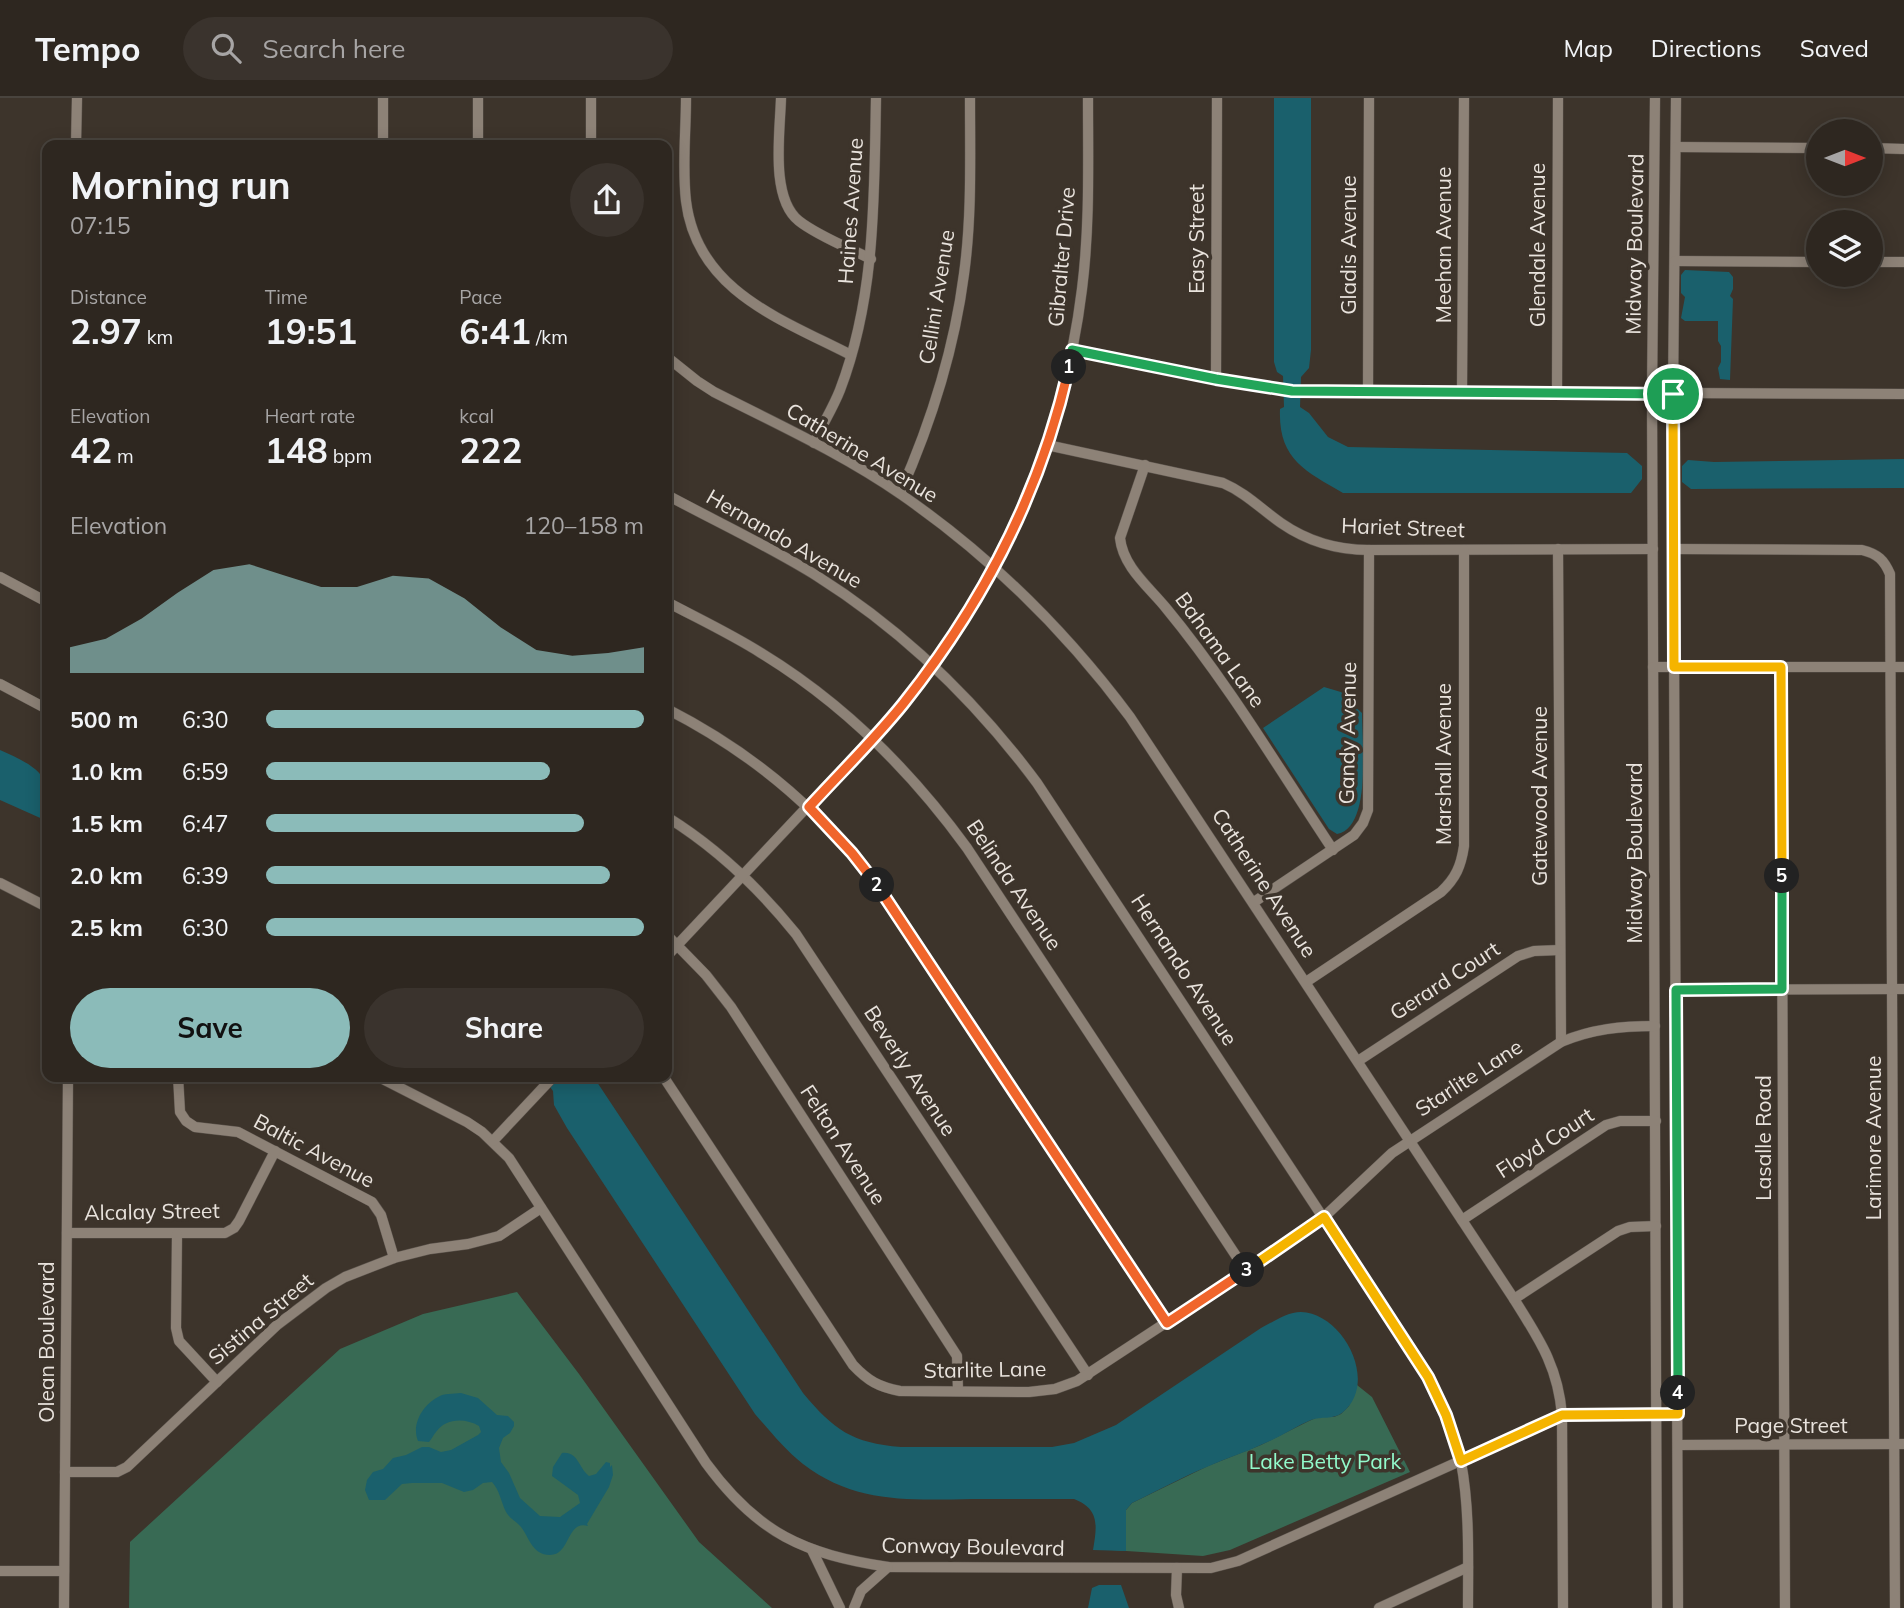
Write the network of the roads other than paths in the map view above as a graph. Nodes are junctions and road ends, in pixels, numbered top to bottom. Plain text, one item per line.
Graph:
1 (77, 98) edge
2 (383, 98) edge
3 (478, 98) edge
4 (591, 98) edge
5 (686, 98) edge
6 (781, 98) edge
7 (876, 98) edge
8 (970, 98) edge
9 (1088, 98) edge
10 (1217, 98) edge
11 (1369, 98) edge
12 (1464, 98) edge
13 (1558, 98) edge
14 (1655, 98) edge
15 (1676, 98) edge
16 (76, 140) edge
17 (383, 140) edge
18 (478, 140) edge
19 (591, 140) edge
20 (1676, 147) junction
21 (1806, 148) edge
22 (1883, 148) edge
23 (1904, 149) edge
24 (871, 259) junction
25 (1675, 261) junction
26 (1806, 262) edge
27 (1883, 262) edge
28 (1904, 262) edge
29 (1072, 350) junction
30 (851, 355) junction
31 (672, 361) edge
32 (1216, 379) junction
33 (1368, 393) junction
34 (1462, 393) junction
35 (1557, 393) junction
36 (1652, 394) junction
37 (1673, 394) junction
38 (1904, 394) edge
39 (814, 443) junction
40 (1047, 445) junction
41 (1145, 465) junction
42 (900, 494) junction
43 (672, 498) edge
44 (1559, 549) junction
45 (1653, 549) junction
46 (1674, 549) junction
47 (1369, 550) junction
48 (1464, 550) junction
49 (995, 566) junction
50 (0, 577) edge
51 (42, 599) edge
52 (672, 605) edge
53 (933, 665) junction
54 (1653, 667) junction
55 (1674, 667) junction
56 (1781, 667) junction
57 (1891, 667) junction
58 (1904, 667) edge
59 (0, 684) edge
60 (42, 706) edge
61 (672, 712) edge
62 (873, 738) junction
63 (809, 807) junction
64 (672, 820) edge
65 (1333, 850) junction
66 (744, 876) junction
67 (0, 883) edge
68 (1254, 902) junction
69 (42, 904) edge
70 (672, 939) edge
71 (678, 944) junction
72 (1560, 950) junction
73 (672, 951) edge
74 (1306, 982) junction
75 (1782, 989) junction
76 (1892, 989) junction
77 (1904, 989) edge
78 (1676, 990) junction
79 (1655, 1026) junction
80 (1561, 1042) junction
81 (1358, 1061) junction
82 (68, 1082) edge
83 (178, 1082) edge
84 (389, 1082) edge
85 (548, 1082) edge
86 (667, 1082) edge
87 (1656, 1121) junction
88 (1410, 1140) junction
89 (493, 1141) junction
90 (275, 1151) junction
91 (541, 1208) junction
92 (1324, 1217) junction
93 (1462, 1220) junction
94 (1656, 1226) junction
95 (67, 1233) junction
96 (177, 1234) junction
97 (394, 1258) junction
98 (1246, 1271) junction
99 (1514, 1299) junction
100 (1167, 1323) junction
101 (1088, 1375) junction
102 (217, 1382) junction
103 (958, 1391) junction
104 (1657, 1414) junction
105 (1678, 1414) junction
106 (1562, 1415) junction
107 (1899, 1444) edge
108 (1678, 1445) junction
109 (1784, 1445) junction
110 (1461, 1461) junction
111 (65, 1472) junction
112 (812, 1550) junction
113 (888, 1567) junction
114 (1468, 1567) junction
115 (1177, 1568) junction
116 (0, 1571) edge
117 (64, 1572) junction
118 (64, 1608) edge
119 (840, 1608) edge
120 (853, 1608) edge
121 (1179, 1608) edge
122 (1379, 1608) edge
123 (1468, 1608) edge
124 (1563, 1608) edge
125 (1657, 1608) edge
126 (1678, 1608) edge
127 (1785, 1608) edge
128 (1895, 1608) edge

1 - 16 street
2 - 17 street
3 - 18 street
4 - 19 street
5 - 30 street
6 - 24 street
7 - 24 street, Haines Avenue
8 - 42 street, Cellini Avenue
9 - 29 street, Gibralter Drive
10 - 32 street, Easy Street
11 - 33 street, Gladis Avenue
12 - 34 street, Meehan Avenue
13 - 35 street, Glendale Avenue
14 - 36 street, Midway Boulevard
15 - 20 street, Midway Boulevard
20 - 21 street
20 - 25 street, Midway Boulevard
22 - 23 street
24 - 30 street, Haines Avenue
25 - 26 street
25 - 37 street, Midway Boulevard
27 - 28 street
29 - 32 street
29 - 40 street, Gibralter Drive
30 - 39 street, Haines Avenue
31 - 39 street, Catherine Avenue
32 - 33 street
33 - 34 street
34 - 35 street
35 - 36 street
36 - 37 street
36 - 45 street, Midway Boulevard
37 - 38 street
37 - 46 street, Midway Boulevard
39 - 42 street, Catherine Avenue
40 - 41 street, Hariet Street
40 - 49 street, Gibralter Drive
41 - 47 street, Hariet Street
41 - 65 street, Bahama Lane
42 - 49 street, Catherine Avenue
43 - 53 street, Hernando Avenue
44 - 45 street, Hariet Street
44 - 48 street, Hariet Street
44 - 72 street, Gatewood Avenue
45 - 54 street, Midway Boulevard
46 - 55 street, Midway Boulevard
46 - 57 street
47 - 48 street, Hariet Street
47 - 65 street, Gandy Avenue
48 - 74 street, Marshall Avenue
49 - 53 street, Gibralter Drive
49 - 68 street, Catherine Avenue
50 - 51 street
52 - 62 street, Belinda Avenue
53 - 62 street, Gibralter Drive
53 - 92 street, Hernando Avenue
54 - 55 street
54 - 79 street, Midway Boulevard
55 - 56 street
55 - 78 street, Midway Boulevard
56 - 57 street
56 - 75 street, Lasalle Road
57 - 58 street
57 - 76 street, Larimore Avenue
59 - 60 street
61 - 63 street
62 - 63 street, Gibralter Drive
62 - 98 street, Belinda Avenue
63 - 66 street, Gibralter Drive
63 - 100 street
64 - 66 street, Beverly Avenue
65 - 68 street, Gandy Avenue
66 - 71 street, Gibralter Drive
66 - 101 street, Beverly Avenue
67 - 69 street
68 - 74 street, Catherine Avenue
70 - 71 street, Felton Avenue
71 - 73 street, Gibralter Drive
71 - 103 street, Felton Avenue
72 - 80 street, Gatewood Avenue
72 - 81 street, Gerard Court
74 - 81 street, Catherine Avenue
75 - 76 street
75 - 78 street
75 - 109 street, Lasalle Road
76 - 77 street
76 - 107 street, Larimore Avenue
78 - 105 street, Midway Boulevard
79 - 80 street, Starlite Lane
79 - 87 street, Midway Boulevard
80 - 88 street, Starlite Lane
81 - 88 street, Catherine Avenue
82 - 95 street, Olean Boulevard
83 - 90 street, Baltic Avenue
84 - 89 street, Conway Boulevard
85 - 89 street
86 - 103 street, Starlite Lane
87 - 93 street, Floyd Court
87 - 94 street, Midway Boulevard
88 - 92 street, Starlite Lane
88 - 93 street, Catherine Avenue
89 - 91 street, Conway Boulevard
90 - 96 street, Alcalay Street
90 - 97 street, Baltic Avenue
91 - 97 street, Sistina Street
91 - 112 street, Conway Boulevard
92 - 98 street, Starlite Lane
92 - 110 street, Hernando Avenue
93 - 99 street, Catherine Avenue
94 - 99 street
94 - 104 street, Midway Boulevard
95 - 96 street, Alcalay Street
95 - 111 street, Olean Boulevard
96 - 102 street
97 - 102 street, Sistina Street
98 - 100 street, Starlite Lane
99 - 106 street, Catherine Avenue
100 - 101 street, Starlite Lane
101 - 103 street, Starlite Lane
102 - 111 street, Sistina Street
104 - 105 street, Conway Boulevard
104 - 106 street, Conway Boulevard
104 - 125 street, Midway Boulevard
105 - 108 street, Midway Boulevard
106 - 110 street, Conway Boulevard
106 - 124 street, Catherine Avenue
107 - 109 street, Page Street
107 - 128 street, Larimore Avenue
108 - 109 street, Page Street
108 - 126 street, Midway Boulevard
109 - 127 street, Lasalle Road
110 - 114 street, Hernando Avenue
110 - 115 street, Conway Boulevard
111 - 117 street, Olean Boulevard
112 - 113 street, Conway Boulevard
112 - 119 street
113 - 115 street, Conway Boulevard
113 - 120 street
114 - 122 street
114 - 123 street, Hernando Avenue
115 - 121 street
116 - 117 street
117 - 118 street, Olean Boulevard

